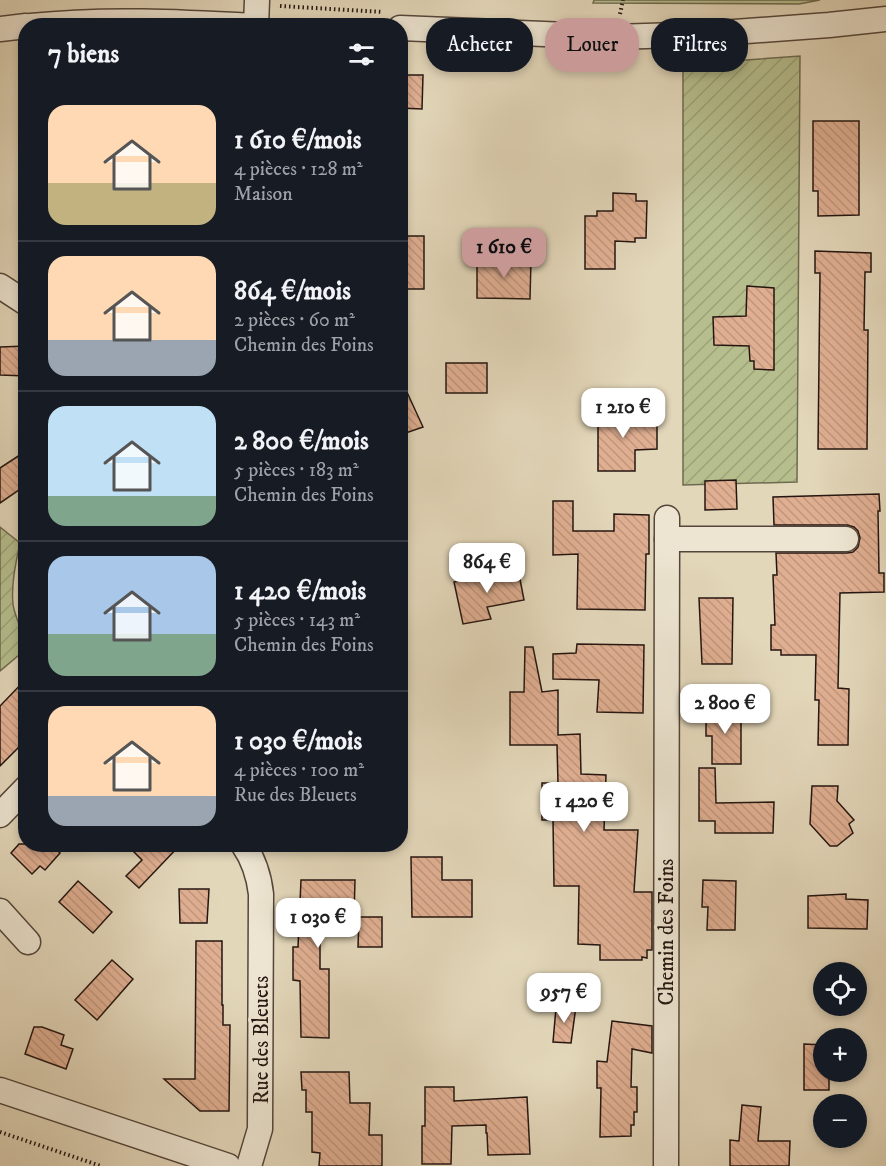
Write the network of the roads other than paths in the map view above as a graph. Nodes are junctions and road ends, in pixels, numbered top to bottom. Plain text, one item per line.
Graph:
1 (257, 0) edge
2 (256, 18) edge
3 (886, 19) edge
4 (18, 27) edge
5 (408, 28) edge
6 (0, 29) edge
7 (0, 286) edge
8 (18, 298) edge
9 (846, 539) dead end
10 (18, 796) edge
11 (0, 815) edge
12 (248, 852) edge
13 (0, 911) edge
14 (28, 942) dead end
15 (0, 1090) edge
16 (228, 1166) edge
17 (249, 1166) edge
18 (666, 1166) edge

1 - 2 street
3 - 5 street
4 - 6 street
7 - 8 street
9 - 18 street, Chemin des Foins
10 - 11 street
12 - 17 street, Rue des Bleuets
13 - 14 street
15 - 16 street

